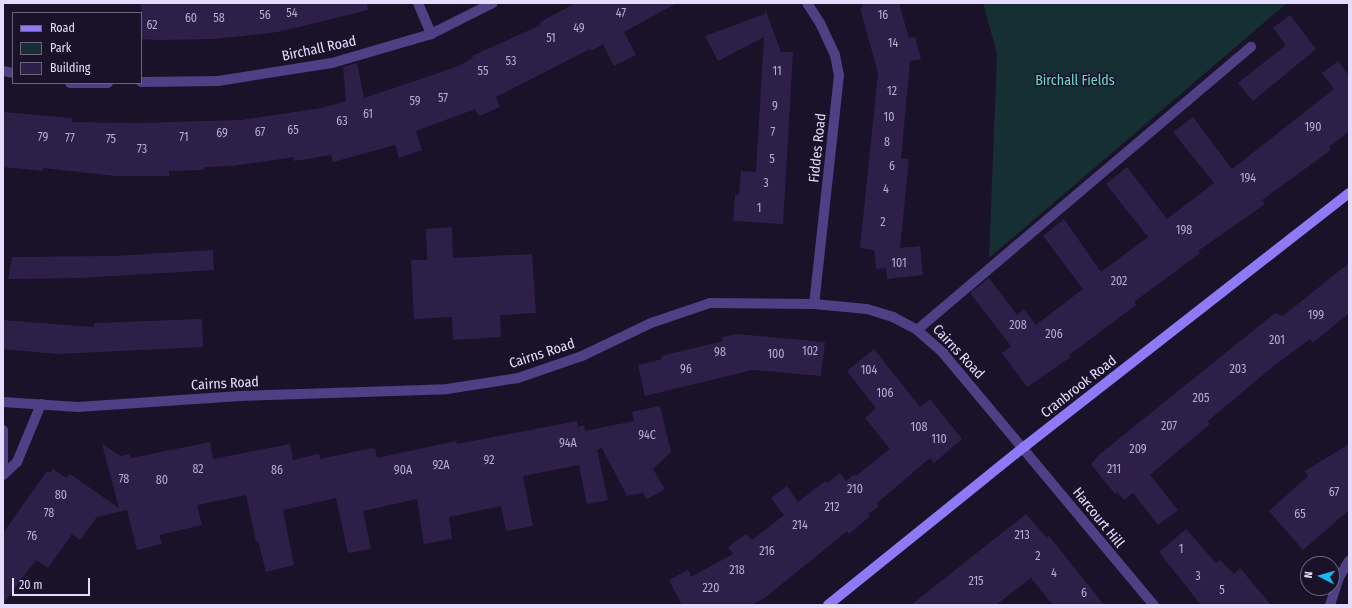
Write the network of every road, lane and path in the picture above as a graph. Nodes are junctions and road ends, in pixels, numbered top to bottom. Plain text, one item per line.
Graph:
1 (418, 3) edge
2 (493, 3) edge
3 (807, 3) edge
4 (431, 34) junction
5 (1251, 47) dead end
6 (142, 82) edge
7 (1349, 193) edge
8 (814, 304) junction
9 (918, 330) junction
10 (3, 402) edge
11 (41, 404) junction
12 (3, 430) edge
13 (1024, 447) junction
14 (3, 466) edge
15 (3, 475) edge
16 (1349, 561) edge
17 (828, 605) edge
18 (1154, 605) edge
19 (1330, 605) edge

1 - 4 street
2 - 4 street, Birchall Road
3 - 8 street, Fiddes Road
4 - 6 street, Birchall Road
5 - 9 street
7 - 13 main road, Cranbrook Road
8 - 9 street, Cairns Road
8 - 11 street, Cairns Road
9 - 13 street, Cairns Road
10 - 11 street, Cairns Road
11 - 15 street
12 - 14 street
13 - 17 main road, Cranbrook Road
13 - 18 street, Harcourt Hill
16 - 19 street

